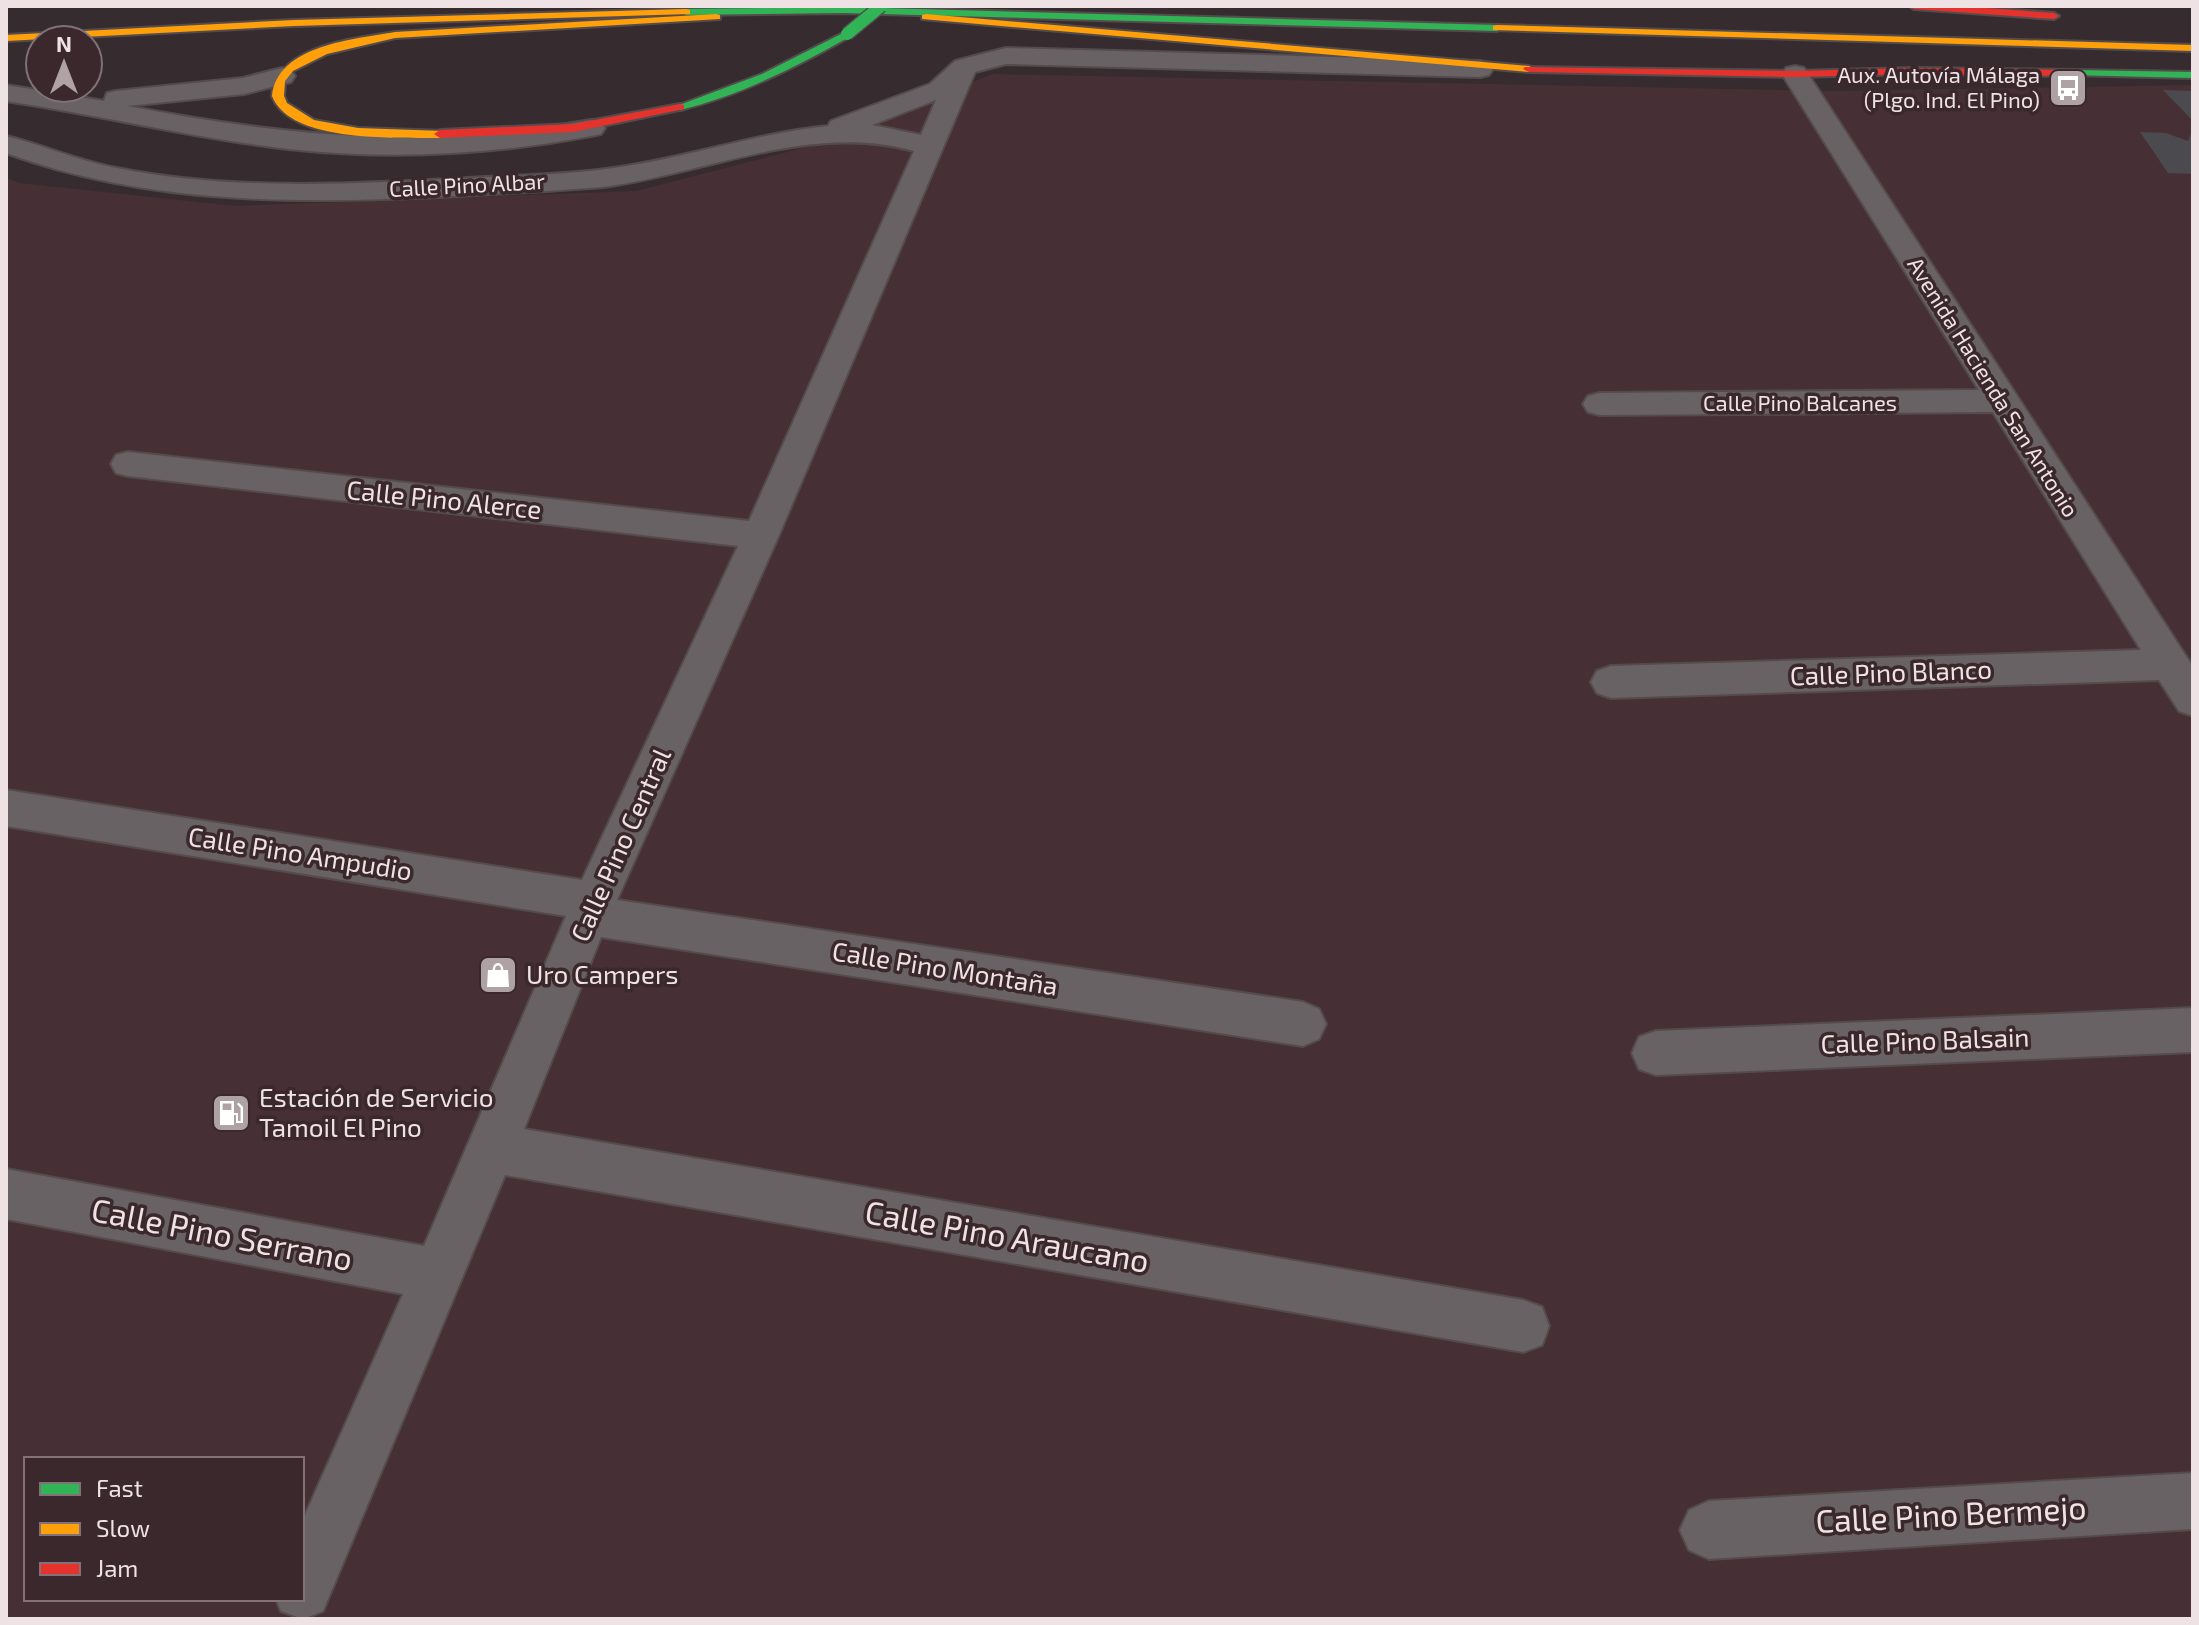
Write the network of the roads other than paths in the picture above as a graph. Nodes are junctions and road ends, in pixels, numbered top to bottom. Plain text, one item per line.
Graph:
1 (881, 6) edge
2 (844, 10) junction
3 (1905, 10) edge
4 (2062, 16) dead end
5 (6, 38) edge
6 (2193, 48) edge
7 (964, 67) junction
8 (1562, 72) junction
9 (1795, 74) junction
10 (2193, 75) edge
11 (282, 76) junction
12 (104, 99) edge
13 (78, 104) edge
14 (604, 126) junction
15 (829, 132) junction
16 (928, 146) junction
17 (13, 156) edge
18 (2001, 401) junction
19 (1600, 404) dead end
20 (128, 464) dead end
21 (761, 535) junction
22 (2170, 664) junction
23 (1611, 682) dead end
24 (2193, 700) edge
25 (6, 808) edge
26 (591, 908) junction
27 (1303, 1024) dead end
28 (2193, 1030) edge
29 (1656, 1053) dead end
30 (492, 1148) junction
31 (6, 1194) edge
32 (438, 1275) junction
33 (1523, 1326) dead end
34 (2193, 1501) edge
35 (1709, 1530) dead end
36 (304, 1585) edge

1 - 14 main road, bridge
2 - 5 main road
2 - 6 main road
2 - 8 main road
2 - 11 main road
3 - 4 main road
7 - 8 street
7 - 15 street
7 - 16 street, Calle Pino Central
8 - 9 main road
9 - 10 main road
9 - 18 street, Avenida Hacienda San Antonio
11 - 12 street
11 - 14 main road
13 - 14 street
15 - 16 street, Calle Pino Albar
15 - 17 street, Calle Pino Albar
16 - 21 street, Calle Pino Central
18 - 19 street, Calle Pino Balcanes
18 - 22 street, Avenida Hacienda San Antonio
20 - 21 street, Calle Pino Alerce
21 - 26 street, Calle Pino Central
22 - 23 street, Calle Pino Blanco
22 - 24 street, Avenida Hacienda San Antonio
25 - 26 street, Calle Pino Ampudio
26 - 27 street, Calle Pino Montaña
26 - 30 street, Calle Pino Central
28 - 29 street, Calle Pino Balsain
30 - 32 street, Calle Pino Central
30 - 33 street, Calle Pino Araucano
31 - 32 street, Calle Pino Serrano
32 - 36 street, Calle Pino Central
34 - 35 street, Calle Pino Bermejo

